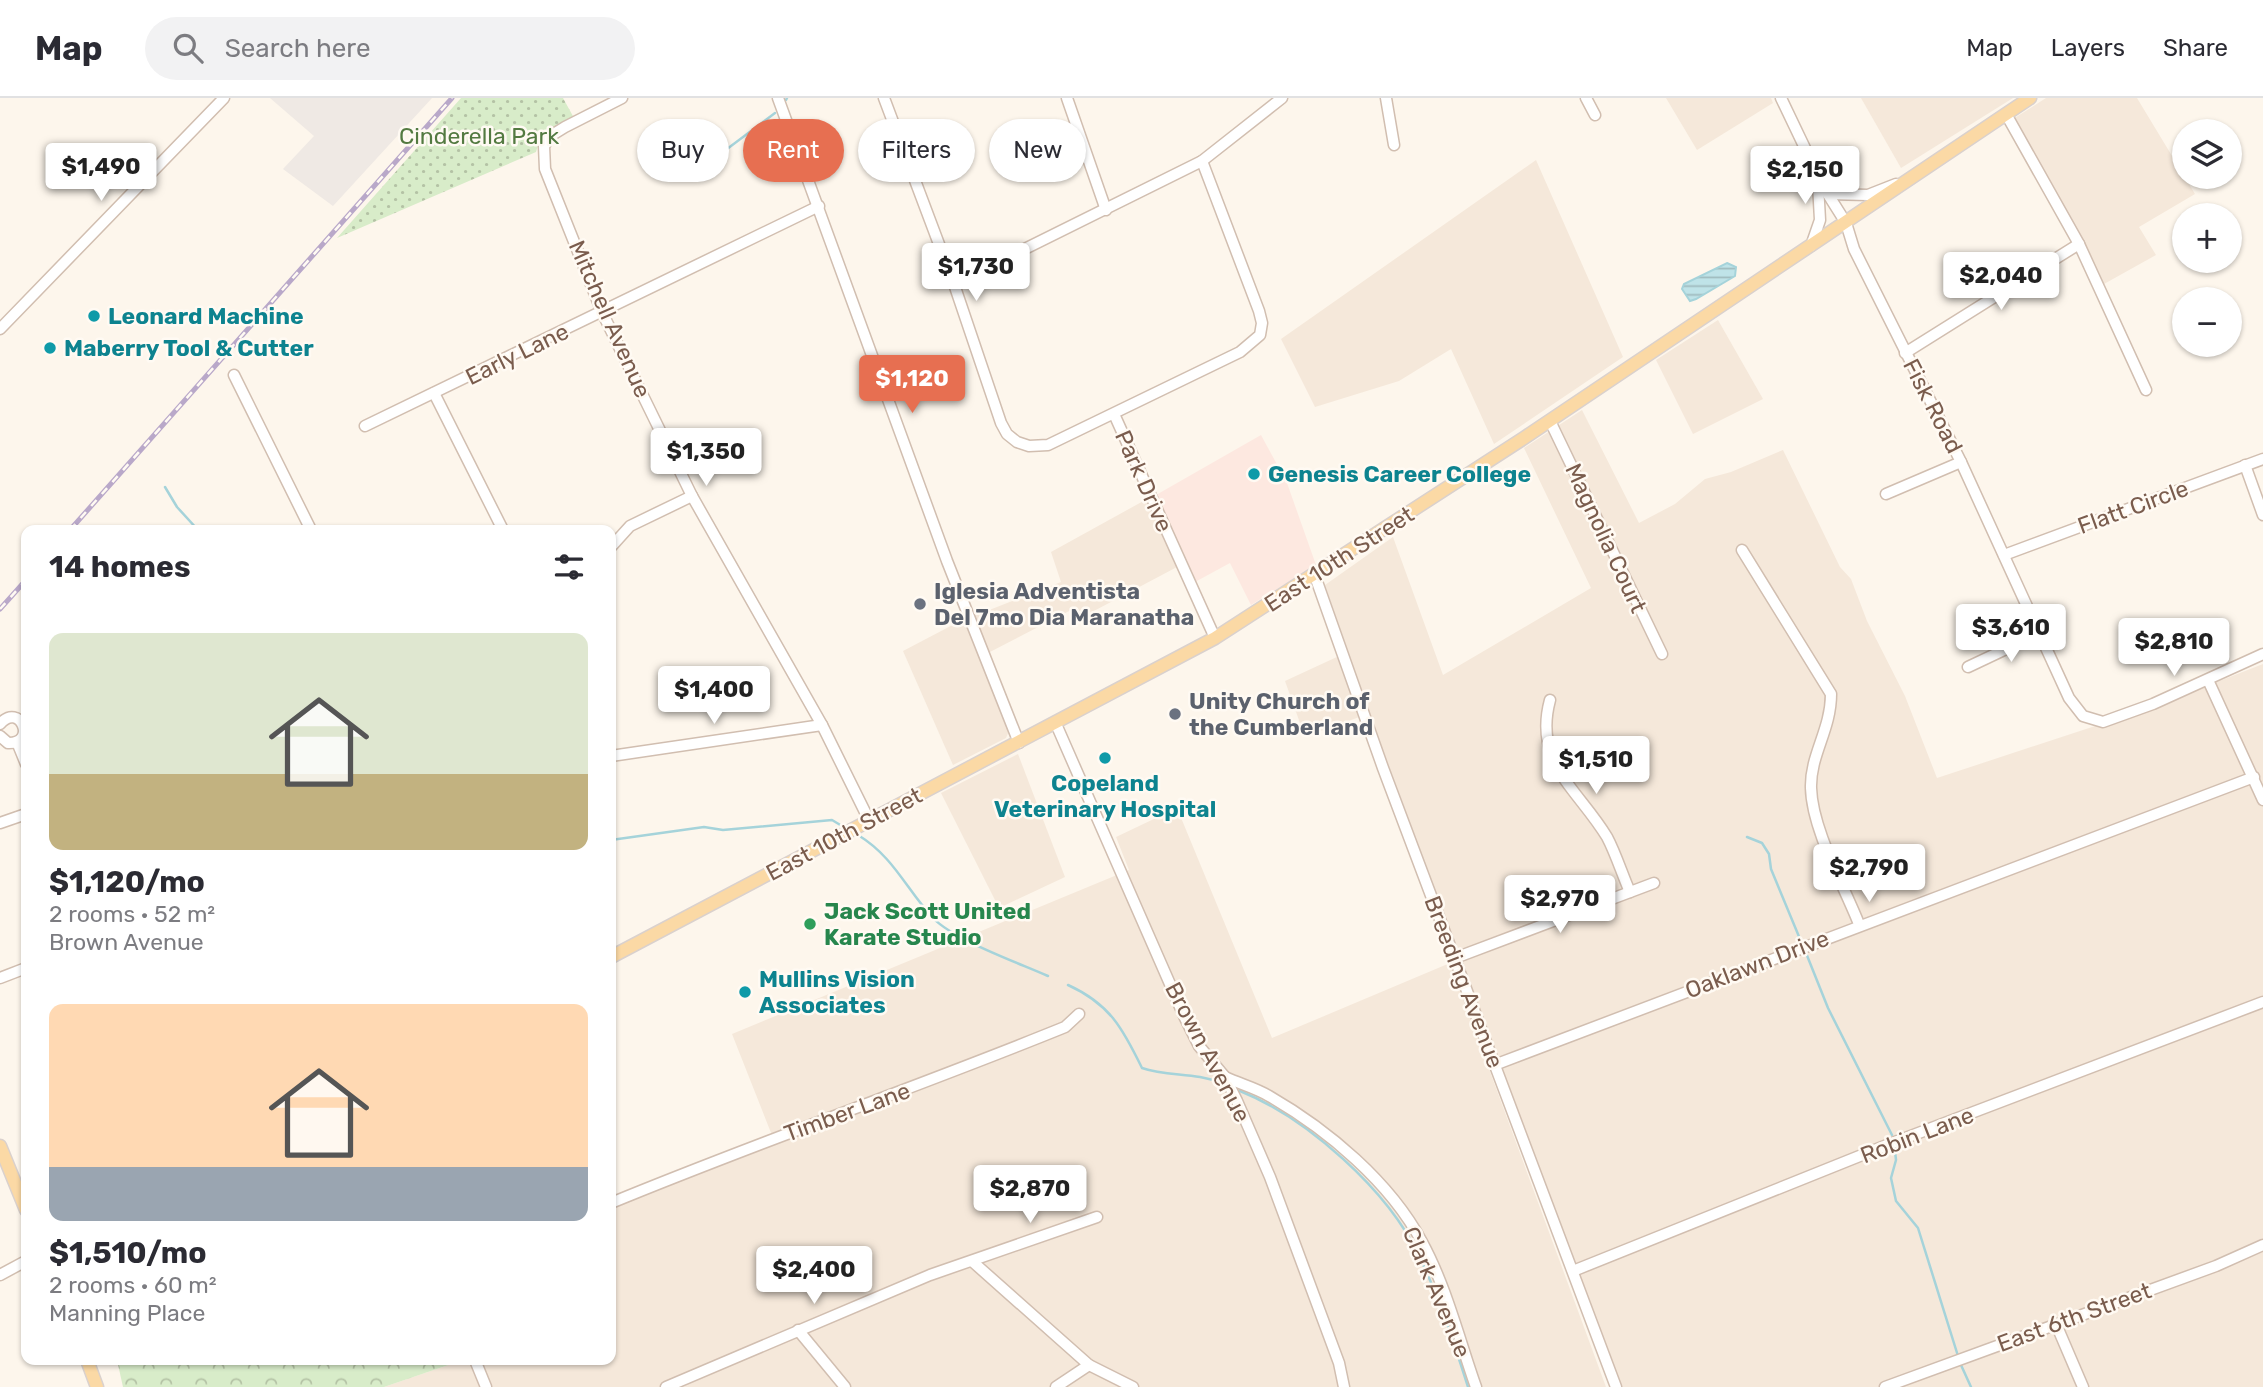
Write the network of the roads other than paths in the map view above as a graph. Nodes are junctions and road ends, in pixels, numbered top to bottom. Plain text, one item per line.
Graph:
1 (224, 98) edge
2 (622, 98) edge
3 (778, 98) edge
4 (884, 98) edge
5 (1067, 98) edge
6 (1282, 98) edge
7 (1386, 98) edge
8 (1586, 98) edge
9 (1781, 98) edge
10 (2031, 98) edge
11 (2006, 114) junction
12 (1595, 115) dead end
13 (1394, 145) dead end
14 (1202, 160) junction
15 (1814, 167) junction
16 (1912, 178) junction
17 (1828, 194) junction
18 (819, 206) junction
19 (1106, 210) junction
20 (1846, 223) junction
21 (2079, 244) junction
22 (1811, 246) junction
23 (954, 284) junction
24 (602, 313) junction
25 (0, 329) edge
26 (1905, 353) junction
27 (234, 375) dead end
28 (2146, 390) dead end
29 (434, 393) junction
30 (1114, 414) junction
31 (1550, 421) junction
32 (365, 426) dead end
33 (2263, 459) edge
34 (1961, 462) junction
35 (2245, 466) junction
36 (1886, 494) dead end
37 (692, 496) junction
38 (2263, 515) edge
39 (309, 525) edge
40 (500, 525) edge
41 (616, 541) edge
42 (1742, 550) dead end
43 (2004, 555) junction
44 (1315, 576) junction
45 (2040, 633) junction
46 (1215, 638) junction
47 (1662, 654) dead end
48 (2263, 654) edge
49 (1968, 667) dead end
50 (2208, 680) junction
51 (1550, 700) dead end
52 (21, 721) edge
53 (0, 724) edge
54 (1056, 724) junction
55 (822, 725) junction
56 (0, 736) edge
57 (21, 738) edge
58 (17, 742) junction
59 (1019, 743) junction
60 (21, 752) edge
61 (616, 755) edge
62 (2254, 776) junction
63 (2263, 800) edge
64 (21, 816) edge
65 (869, 820) junction
66 (0, 823) edge
67 (1654, 883) dead end
68 (1630, 892) junction
69 (1859, 924) junction
70 (616, 954) edge
71 (1455, 958) junction
72 (21, 970) edge
73 (0, 978) edge
74 (2263, 1002) edge
75 (1079, 1014) dead end
76 (1497, 1064) junction
77 (1225, 1077) junction
78 (0, 1146) edge
79 (21, 1196) edge
80 (616, 1201) edge
81 (1097, 1217) dead end
82 (2263, 1245) edge
83 (973, 1262) junction
84 (21, 1264) edge
85 (1573, 1271) junction
86 (0, 1275) edge
87 (2056, 1324) junction
88 (798, 1331) junction
89 (89, 1365) edge
90 (477, 1365) edge
91 (1089, 1365) junction
92 (97, 1387) edge
93 (486, 1387) edge
94 (666, 1387) edge
95 (845, 1387) edge
96 (1056, 1387) edge
97 (1133, 1387) edge
98 (1344, 1387) edge
99 (1476, 1387) edge
100 (1616, 1387) edge
101 (1885, 1387) edge
102 (2083, 1387) edge

1 - 25 street
2 - 24 street, Mitchell Avenue
3 - 18 street
4 - 23 street, Park Drive
5 - 19 street
6 - 14 street
7 - 13 street
8 - 12 street
9 - 15 street, Fisk Road
10 - 11 main road, East 10th Street
11 - 16 main road, East 10th Street
11 - 21 street
14 - 19 street
14 - 30 street
15 - 17 street, Fisk Road
15 - 22 street
16 - 17 street
16 - 20 main road, East 10th Street
17 - 20 street, Fisk Road
18 - 24 street, Early Lane
18 - 59 street
19 - 23 street
20 - 22 main road, East 10th Street
20 - 26 street, Fisk Road
21 - 26 street
21 - 28 street
22 - 31 main road, East 10th Street
23 - 30 street, Park Drive
24 - 29 street, Early Lane
24 - 37 street, Mitchell Avenue
26 - 34 street, Fisk Road
27 - 39 street
29 - 32 street, Early Lane
29 - 40 street
30 - 46 street, Park Drive
31 - 44 main road, East 10th Street
31 - 47 street, Magnolia Court
33 - 35 street, Flatt Circle
34 - 36 street
34 - 43 street, Fisk Road
35 - 38 street
35 - 43 street, Flatt Circle
37 - 41 street
37 - 55 street, Mitchell Avenue
42 - 69 street
43 - 45 street, Fisk Road
44 - 46 main road, East 10th Street
44 - 71 street, Breeding Avenue
45 - 49 street
45 - 50 street, Fisk Road
46 - 54 main road, East 10th Street
48 - 50 street
50 - 62 street
51 - 68 street
52 - 53 street
54 - 59 main road, East 10th Street
54 - 77 street, Brown Avenue
55 - 61 street
55 - 65 street, Mitchell Avenue
56 - 58 street
57 - 58 street
58 - 60 street
59 - 65 main road, East 10th Street
62 - 63 street
62 - 69 street, Oaklawn Drive
64 - 66 street
65 - 70 main road, East 10th Street
67 - 68 street
68 - 71 street
69 - 76 street, Oaklawn Drive
71 - 76 street, Breeding Avenue
72 - 73 street
74 - 85 street, Robin Lane
75 - 80 street, Timber Lane
76 - 85 street, Breeding Avenue
77 - 98 street, Brown Avenue
77 - 99 street, Clark Avenue
78 - 79 main road
81 - 83 street
82 - 87 street, East 6th Street
83 - 88 street
83 - 91 street
84 - 86 street
85 - 100 street, Breeding Avenue
87 - 101 street, East 6th Street
87 - 102 street
88 - 94 street
88 - 95 street
89 - 92 main road
90 - 93 street
91 - 96 street
91 - 97 street

